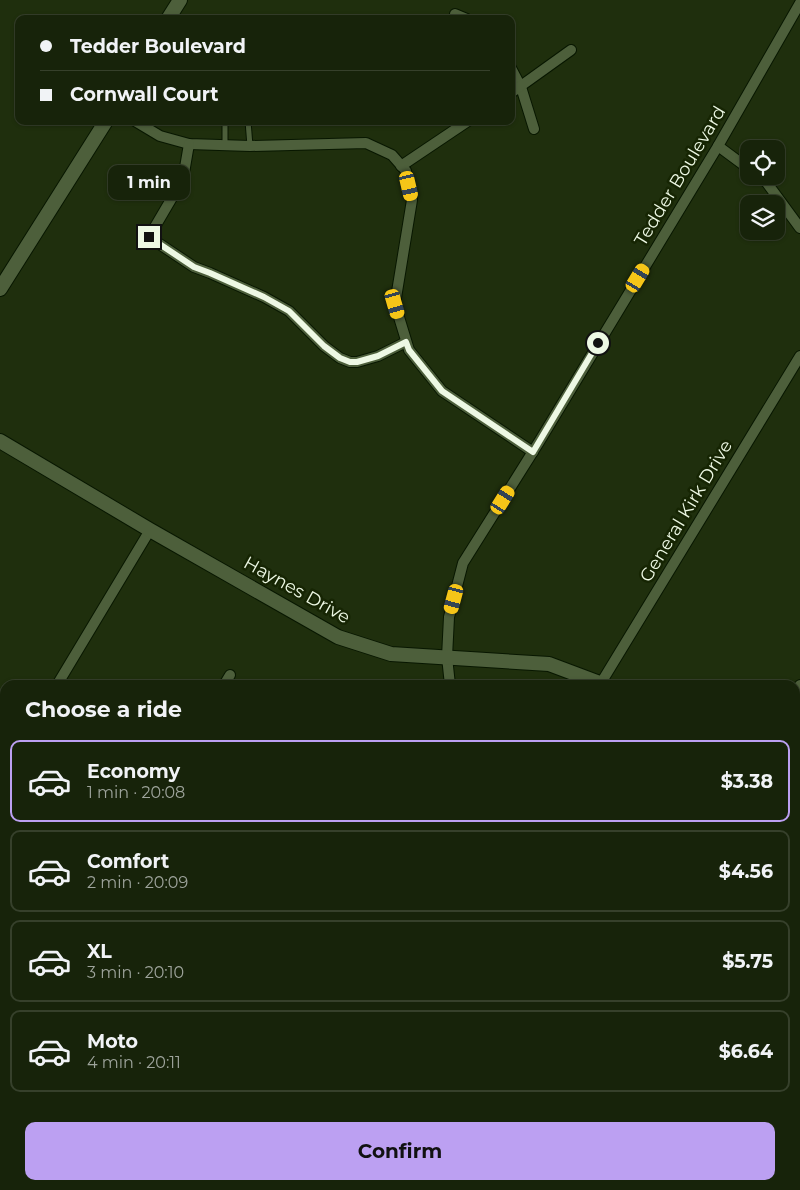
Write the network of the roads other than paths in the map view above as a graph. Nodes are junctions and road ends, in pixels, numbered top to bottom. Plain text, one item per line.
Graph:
1 (180, 0) edge
2 (800, 3) edge
3 (171, 15) edge
4 (572, 50) dead end
5 (515, 76) edge
6 (521, 87) junction
7 (515, 91) edge
8 (103, 125) edge
9 (141, 125) edge
10 (225, 125) edge
11 (248, 125) edge
12 (462, 125) edge
13 (534, 129) dead end
14 (189, 144) junction
15 (225, 145) junction
16 (250, 146) junction
17 (718, 146) junction
18 (740, 162) edge
19 (401, 166) junction
20 (769, 185) edge
21 (800, 228) edge
22 (0, 289) edge
23 (406, 342) junction
24 (800, 356) edge
25 (0, 441) edge
26 (533, 452) junction
27 (150, 530) junction
28 (447, 657) junction
29 (230, 675) dead end
30 (60, 680) edge
31 (227, 680) edge
32 (449, 680) edge
33 (592, 680) edge
34 (605, 680) edge

1 - 3 street
2 - 17 street, Tedder Boulevard
4 - 6 street
5 - 6 street
6 - 7 street
6 - 13 street
8 - 22 street
9 - 14 street
10 - 15 lane
11 - 16 lane
12 - 19 street
14 - 15 street
14 - 23 street
15 - 16 street
16 - 19 street
17 - 18 street
17 - 26 street, Tedder Boulevard
19 - 23 street
20 - 21 street
23 - 26 street
24 - 34 street, General Kirk Drive
25 - 27 street, Haynes Drive
26 - 28 street, Tedder Boulevard
27 - 28 street, Haynes Drive
27 - 30 street
28 - 32 street, Tedder Boulevard
28 - 33 street, Haynes Drive
29 - 31 street

